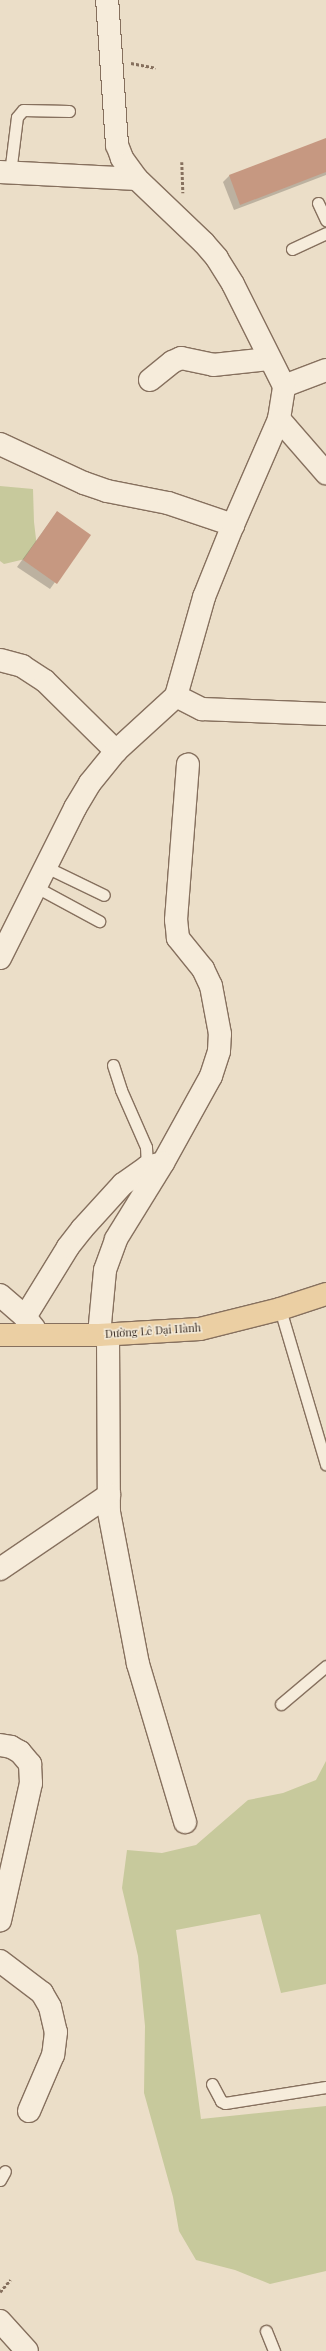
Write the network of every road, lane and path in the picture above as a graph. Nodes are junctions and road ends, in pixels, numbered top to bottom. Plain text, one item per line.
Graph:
1 (107, 0) edge
2 (69, 111) dead end
3 (5, 172) edge
4 (138, 179) junction
5 (318, 203) dead end
6 (326, 220) edge
7 (326, 233) edge
8 (292, 249) dead end
9 (269, 359) junction
10 (326, 370) edge
11 (150, 380) dead end
12 (284, 386) junction
13 (280, 419) junction
14 (0, 444) edge
15 (326, 473) edge
16 (233, 525) junction
17 (0, 660) edge
18 (176, 696) junction
19 (326, 714) edge
20 (116, 751) junction
21 (188, 764) dead end
22 (46, 867) junction
23 (36, 887) junction
24 (104, 895) dead end
25 (99, 921) dead end
26 (0, 958) edge
27 (113, 1066) dead end
28 (155, 1165) junction
29 (326, 1294) edge
30 (0, 1295) edge
31 (280, 1309) junction
32 (25, 1317) junction
33 (39, 1334) junction
34 (0, 1335) edge
35 (104, 1335) junction
36 (326, 1464) edge
37 (108, 1495) junction
38 (0, 1569) edge
39 (326, 1666) edge
40 (281, 1704) dead end
41 (0, 1745) edge
42 (185, 1822) dead end
43 (0, 1921) edge
44 (0, 1961) edge
45 (212, 2084) dead end
46 (326, 2087) edge
47 (29, 2111) dead end
48 (10, 2280) dead end
49 (0, 2292) edge
50 (0, 2321) edge
51 (266, 2331) dead end
52 (27, 2351) edge
53 (274, 2351) edge

1 - 4 street
2 - 3 lane
3 - 4 street
4 - 9 street
5 - 6 lane
7 - 8 lane
9 - 11 street
9 - 12 street
10 - 12 street
12 - 13 street
13 - 15 street
13 - 16 street
14 - 16 street
16 - 18 street
17 - 20 street
18 - 19 street
18 - 20 street
20 - 22 street
21 - 28 street
22 - 23 street
22 - 24 lane
23 - 25 lane
23 - 26 street
27 - 28 lane
28 - 32 street
28 - 35 street
29 - 31 main road, Đường Lê Đại Hành
30 - 32 street
31 - 35 main road, Đường Lê Đại Hành
31 - 36 lane
32 - 33 street
33 - 34 main road, Đường Lê Đại Hành
33 - 35 main road, Đường Lê Đại Hành
35 - 37 street
37 - 38 street
37 - 42 street
39 - 40 lane
41 - 43 street
44 - 47 street
45 - 46 lane
48 - 49 path
50 - 52 street
51 - 53 lane

